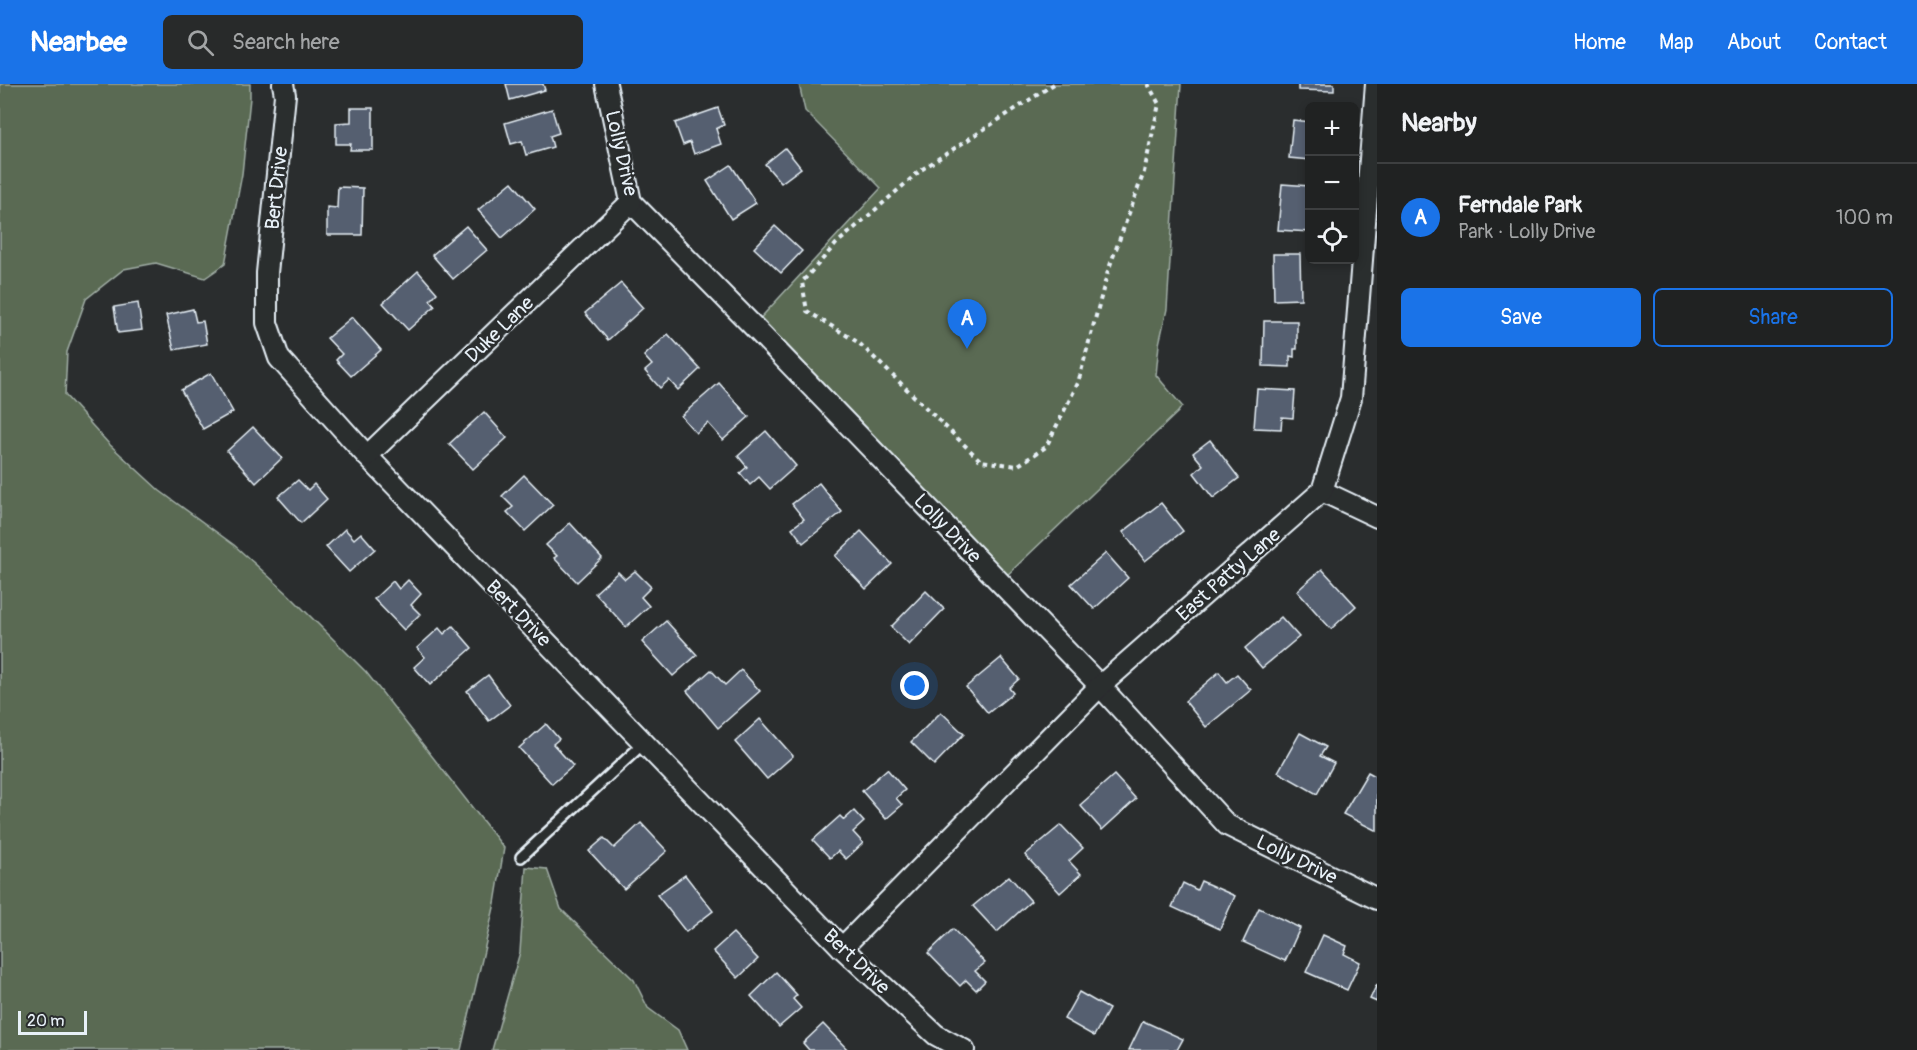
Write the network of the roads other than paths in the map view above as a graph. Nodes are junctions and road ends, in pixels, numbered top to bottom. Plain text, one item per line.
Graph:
1 (283, 84) edge
2 (606, 84) edge
3 (1376, 84) edge
4 (631, 202) junction
5 (367, 456) junction
6 (1322, 491) junction
7 (1377, 517) edge
8 (1100, 686) junction
9 (644, 743) junction
10 (521, 857) dead end
11 (1377, 899) edge
12 (842, 948) junction
13 (964, 1050) edge

1 - 5 street, Bert Drive
2 - 4 street, Lolly Drive
3 - 6 street
4 - 5 street, Duke Lane
4 - 8 street, Lolly Drive
5 - 9 street, Bert Drive
6 - 7 street
6 - 8 street, East Patty Lane
8 - 11 street, Lolly Drive
8 - 12 street, East Patty Lane
9 - 10 lane
9 - 12 street, Bert Drive
12 - 13 street, Bert Drive

